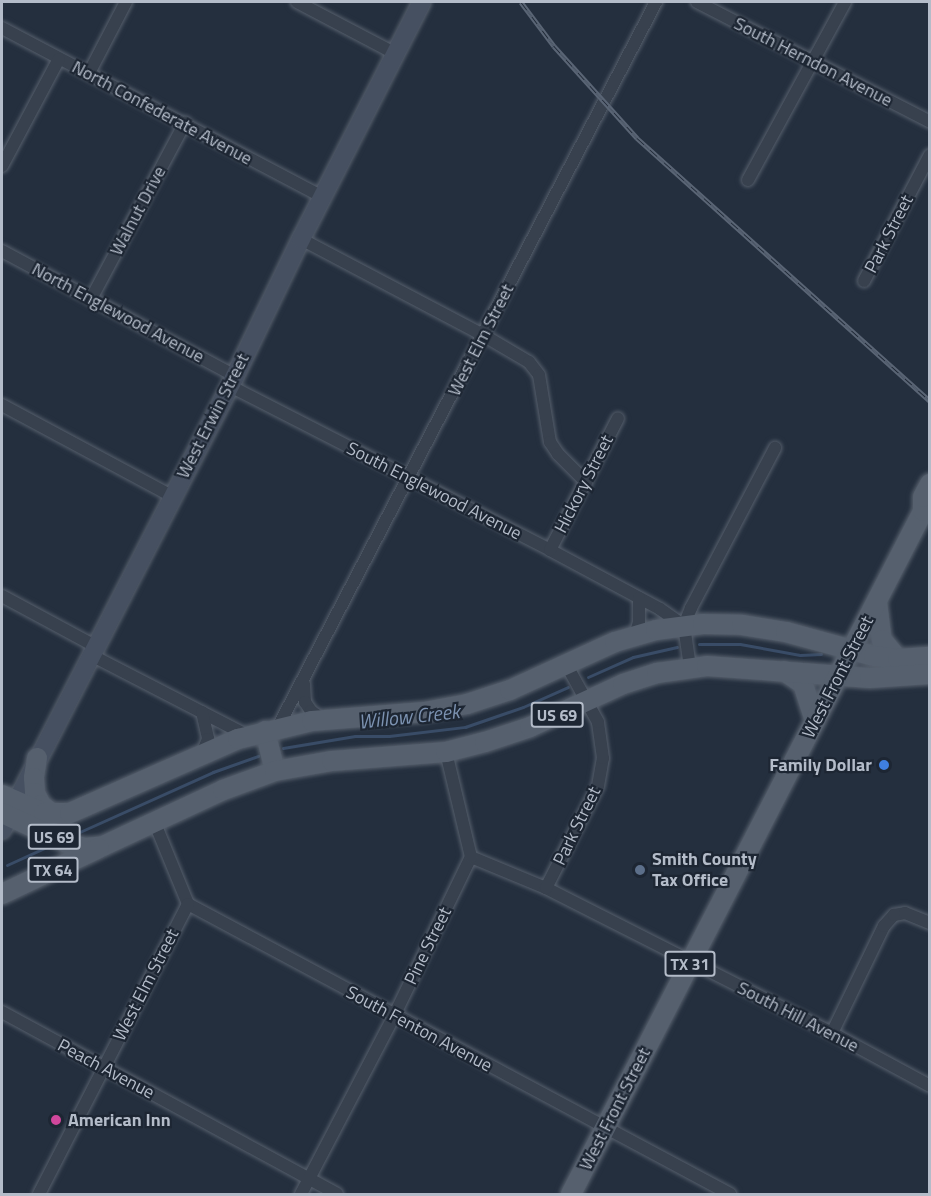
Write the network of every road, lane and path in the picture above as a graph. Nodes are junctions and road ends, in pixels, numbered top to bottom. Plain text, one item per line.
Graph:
1 (126, 2) edge
2 (297, 2) edge
3 (422, 2) edge
4 (656, 2) edge
5 (697, 2) edge
6 (845, 2) edge
7 (2, 28) edge
8 (396, 54) junction
9 (59, 58) junction
10 (813, 62) junction
11 (89, 73) junction
12 (930, 122) edge
13 (184, 123) junction
14 (930, 155) edge
15 (2, 166) edge
16 (748, 180) dead end
17 (323, 198) junction
18 (301, 239) junction
19 (2, 251) edge
20 (864, 281) dead end
21 (91, 299) junction
22 (483, 335) junction
23 (232, 381) junction
24 (2, 407) edge
25 (618, 418) dead end
26 (775, 448) dead end
27 (409, 479) junction
28 (586, 482) junction
29 (930, 484) edge
30 (172, 496) junction
31 (926, 510) edge
32 (550, 550) junction
33 (2, 596) edge
34 (639, 597) junction
35 (877, 602) junction
36 (684, 626) junction
37 (635, 636) junction
38 (93, 650) junction
39 (851, 650) junction
40 (930, 657) edge
41 (898, 659) junction
42 (566, 664) junction
43 (690, 667) junction
44 (784, 671) junction
45 (930, 674) edge
46 (837, 676) junction
47 (305, 679) junction
48 (588, 700) junction
49 (202, 712) junction
50 (322, 719) junction
51 (815, 721) junction
52 (264, 732) junction
53 (446, 752) junction
54 (202, 754) junction
55 (38, 758) junction
56 (275, 771) junction
57 (5, 811) edge
58 (52, 814) junction
59 (154, 821) junction
60 (103, 846) junction
61 (471, 857) junction
62 (546, 888) junction
63 (2, 894) edge
64 (188, 904) junction
65 (930, 923) edge
66 (690, 963) junction
67 (2, 1012) edge
68 (394, 1016) junction
69 (832, 1033) junction
70 (104, 1068) junction
71 (930, 1086) edge
72 (606, 1128) junction
73 (309, 1179) junction
74 (39, 1194) edge
75 (301, 1194) edge
76 (337, 1194) edge
77 (571, 1194) edge
78 (730, 1194) edge

1 - 11 street
2 - 8 street
3 - 8 main road, West Erwin Street
4 - 22 street, West Elm Street
5 - 10 street, South Herndon Avenue
6 - 10 street
7 - 9 street, North Confederate Avenue
8 - 17 main road, West Erwin Street
9 - 11 street, North Confederate Avenue
9 - 15 street
10 - 12 street, South Herndon Avenue
10 - 16 street
11 - 13 street, North Confederate Avenue
13 - 17 street, North Confederate Avenue
13 - 21 street, Walnut Drive
14 - 20 street, Park Street
17 - 18 main road, West Erwin Street
18 - 22 street
18 - 23 main road, West Erwin Street
19 - 21 street, North Englewood Avenue
21 - 23 street, North Englewood Avenue
22 - 27 street, West Elm Street
22 - 28 street
23 - 27 street, South Englewood Avenue
23 - 30 main road, West Erwin Street
24 - 30 street
25 - 28 street, Hickory Street
26 - 36 street
27 - 32 street, South Englewood Avenue
27 - 47 street, West Elm Street
28 - 32 street, Hickory Street
29 - 31 main road, West Front Street / TX 31
30 - 38 main road, West Erwin Street
31 - 35 main road, West Front Street / TX 31
32 - 34 street, South Englewood Avenue
33 - 38 street
34 - 36 street, South Englewood Avenue
34 - 37 street
35 - 39 main road, West Front Street / TX 31
35 - 41 main road
36 - 37 main road, US 69
36 - 39 main road, US 69
36 - 43 street
37 - 42 main road, US 69
38 - 49 street
38 - 55 main road, West Erwin Street
39 - 41 main road, US 69
39 - 46 main road, West Front Street / TX 31
40 - 41 main road, US 69
42 - 48 street, Park Street
42 - 50 main road, US 69
43 - 44 main road, US 69
43 - 48 main road, US 69
44 - 46 main road, US 69
44 - 51 main road
45 - 46 main road, US 69
46 - 51 main road, West Front Street / TX 31
47 - 50 street
47 - 52 street, West Elm Street
48 - 53 main road, US 69
48 - 62 street, Park Street
49 - 52 street
49 - 54 street
50 - 52 main road, US 69
51 - 66 main road, West Front Street / TX 31
52 - 54 main road, US 69
52 - 56 main road
53 - 56 main road, US 69
53 - 61 street
54 - 58 main road, US 69
55 - 57 main road, West Erwin Street
55 - 58 main road
56 - 59 main road, US 69
57 - 58 main road, US 69
57 - 60 main road, US 69
59 - 60 main road, US 69
59 - 64 street
60 - 63 main road, TX 64
61 - 62 street, South Hill Avenue
61 - 68 street, Pine Street
62 - 66 street, South Hill Avenue
64 - 68 street, South Fenton Avenue
64 - 70 street, West Elm Street
65 - 69 street
66 - 69 street, South Hill Avenue
66 - 72 main road, West Front Street / TX 31
67 - 70 street, Peach Avenue
68 - 72 street, South Fenton Avenue
68 - 73 street, Pine Street
69 - 71 street, South Hill Avenue
70 - 73 street, Peach Avenue
70 - 74 street, West Elm Street
72 - 77 main road, West Front Street / TX 31
72 - 78 street, South Fenton Avenue
73 - 75 street, Pine Street
73 - 76 street, Peach Avenue

